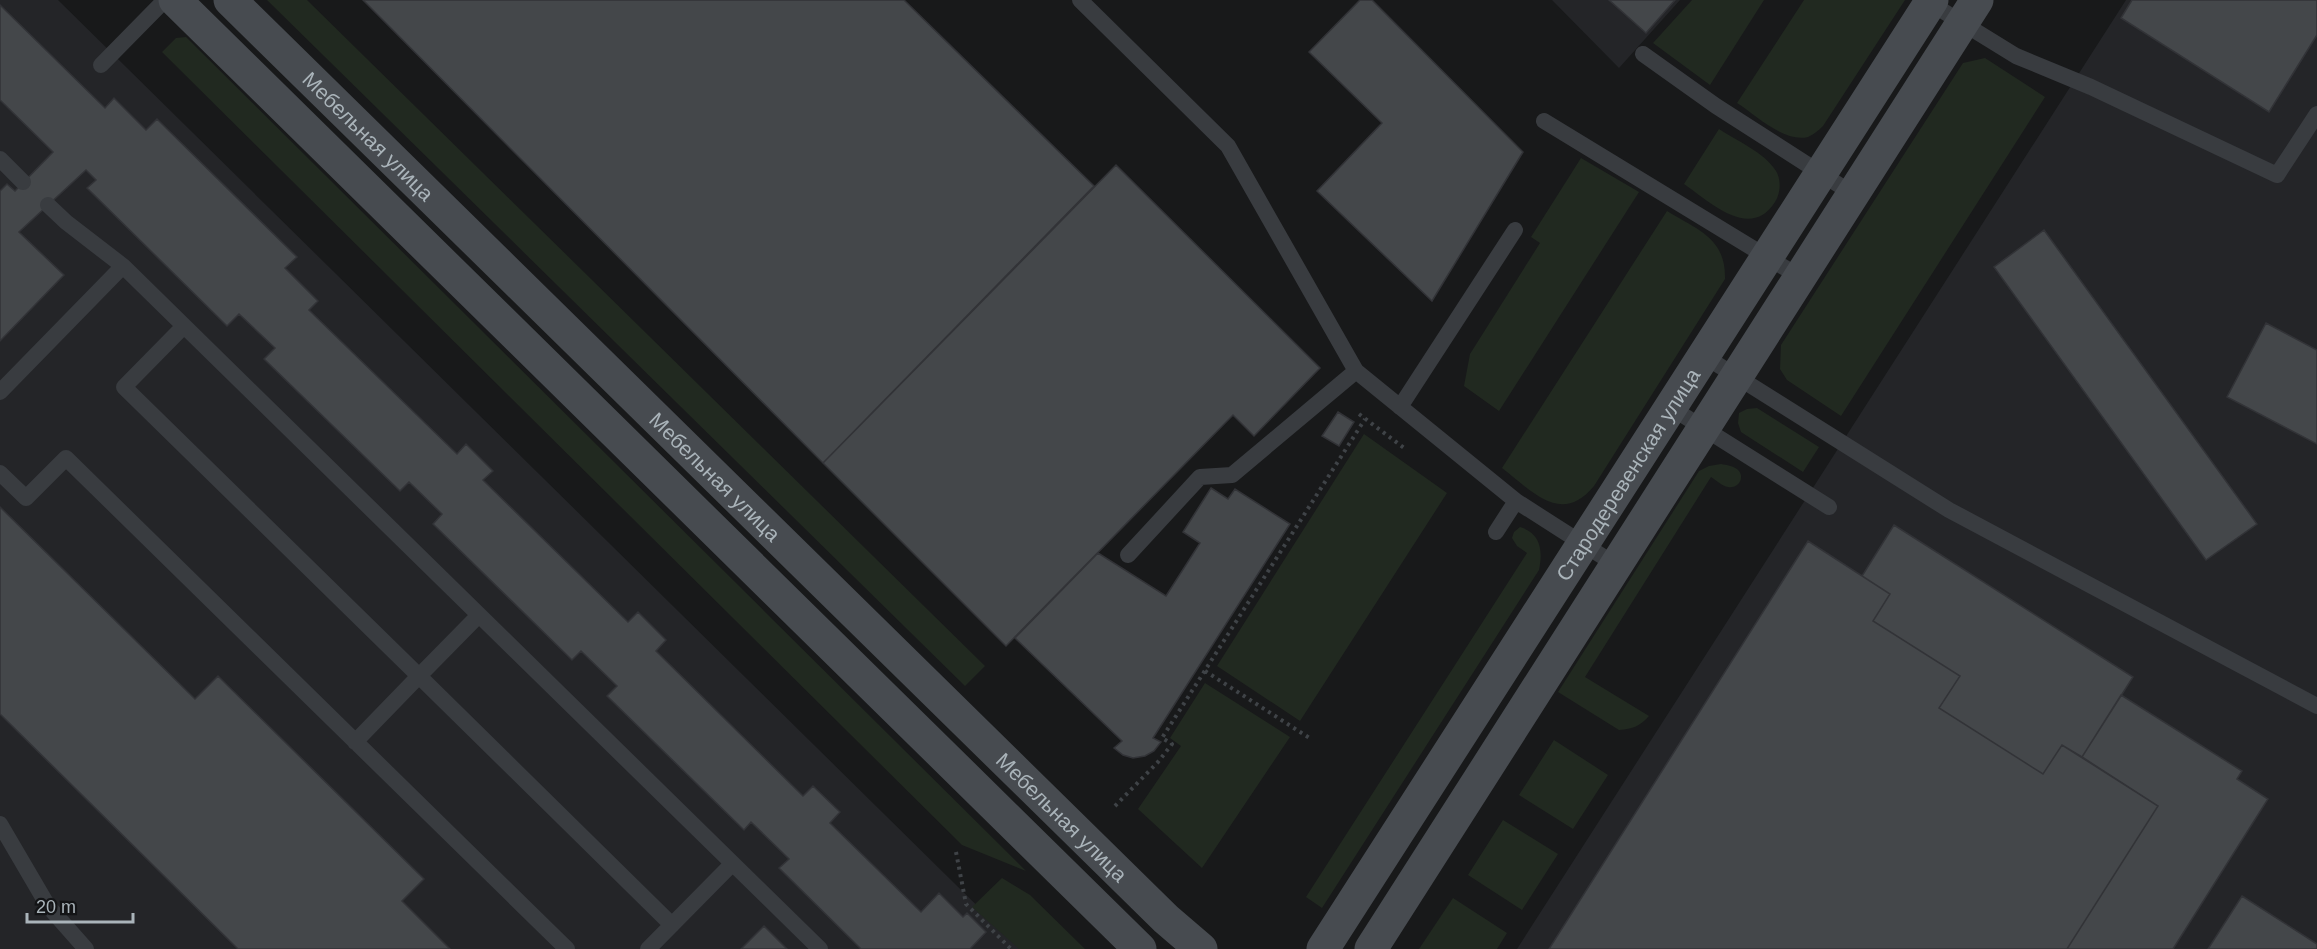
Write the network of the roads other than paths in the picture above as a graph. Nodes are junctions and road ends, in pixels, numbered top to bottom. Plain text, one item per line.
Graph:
1 (165, 0) edge
2 (175, 0) edge
3 (230, 0) edge
4 (1080, 0) edge
5 (1931, 2) edge
6 (1970, 12) edge
7 (1643, 54) dead end
8 (101, 65) dead end
9 (2317, 114) edge
10 (1544, 121) dead end
11 (0, 159) edge
12 (1821, 174) junction
13 (23, 182) dead end
14 (1853, 194) junction
15 (48, 205) dead end
16 (1515, 230) dead end
17 (1767, 256) junction
18 (123, 266) junction
19 (1800, 277) junction
20 (184, 326) junction
21 (1704, 356) junction
22 (1356, 371) junction
23 (1737, 376) junction
24 (0, 392) edge
25 (1400, 407) junction
26 (1670, 408) junction
27 (1703, 429) junction
28 (0, 473) edge
29 (1516, 501) junction
30 (1829, 507) dead end
31 (1496, 532) dead end
32 (1583, 544) junction
33 (1128, 555) dead end
34 (1616, 565) junction
35 (479, 615) junction
36 (419, 676) junction
37 (2317, 706) edge
38 (355, 741) junction
39 (0, 824) edge
40 (732, 864) junction
41 (672, 925) junction
42 (86, 949) edge
43 (567, 949) edge
44 (648, 949) edge
45 (820, 949) edge
46 (1140, 949) edge
47 (1201, 949) edge
48 (1323, 949) edge
49 (1371, 949) edge

1 - 8 lane
2 - 46 street, Мебельная улица
3 - 47 street, Мебельная улица
4 - 22 lane
5 - 6 lane
5 - 12 street, Стародеревенская улица
6 - 9 lane
6 - 14 street, Стародеревенская улица
7 - 12 lane
10 - 17 lane
11 - 13 lane
12 - 14 lane
12 - 17 street, Стародеревенская улица
14 - 19 street, Стародеревенская улица
15 - 18 lane
16 - 25 lane
17 - 19 lane
17 - 21 street, Стародеревенская улица
18 - 20 lane
18 - 24 lane
19 - 23 street, Стародеревенская улица
20 - 35 lane
20 - 36 lane
21 - 23 lane
21 - 26 street, Стародеревенская улица
22 - 25 lane
22 - 33 lane
23 - 27 street, Стародеревенская улица
23 - 37 lane
25 - 29 lane
26 - 27 lane
26 - 32 street, Стародеревенская улица
27 - 30 lane
27 - 34 street, Стародеревенская улица
28 - 38 lane
29 - 31 lane
29 - 32 lane
32 - 34 lane
32 - 48 street, Стародеревенская улица
34 - 49 street, Стародеревенская улица
35 - 36 lane
35 - 40 lane
36 - 38 lane
36 - 41 lane
38 - 43 lane
39 - 42 lane
40 - 41 lane
40 - 45 lane
41 - 44 lane

